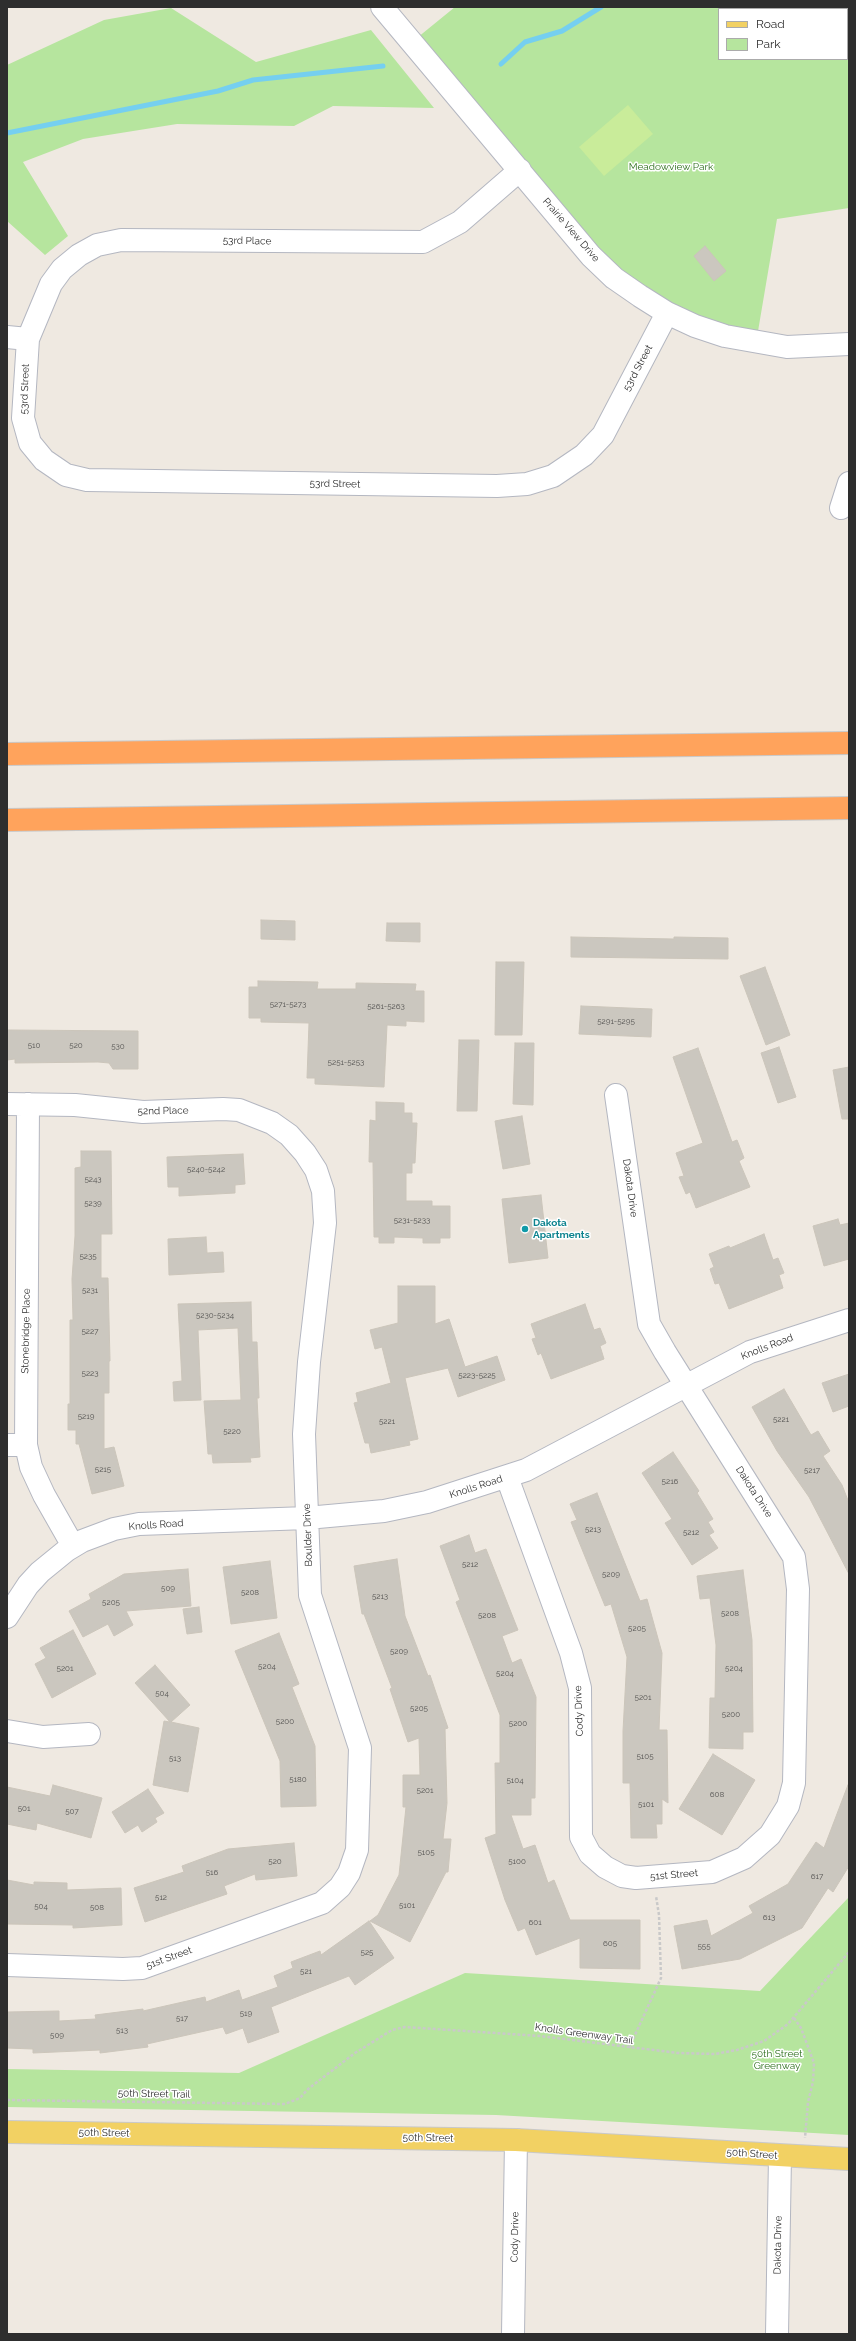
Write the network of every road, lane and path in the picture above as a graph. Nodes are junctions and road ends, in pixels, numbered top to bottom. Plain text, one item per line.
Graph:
1 (382, 7) edge
2 (518, 172) junction
3 (667, 313) junction
4 (17, 338) edge
5 (849, 344) edge
6 (849, 483) edge
7 (841, 508) dead end
8 (849, 743) edge
9 (7, 754) edge
10 (849, 808) edge
11 (7, 820) edge
12 (616, 1095) dead end
13 (7, 1104) edge
14 (28, 1104) junction
15 (305, 1153) joint
16 (849, 1320) edge
17 (685, 1385) junction
18 (16, 1445) edge
19 (507, 1477) junction
20 (307, 1518) junction
21 (73, 1546) junction
22 (7, 1617) edge
23 (7, 1731) edge
24 (89, 1734) dead end
25 (712, 1872) joint
26 (644, 1878) junction
27 (322, 1902) joint
28 (849, 1952) edge
29 (7, 1965) edge
30 (794, 2018) junction
31 (630, 2048) junction
32 (300, 2098) joint
33 (7, 2100) edge
34 (7, 2132) edge
35 (516, 2140) junction
36 (780, 2156) junction
37 (804, 2157) junction
38 (849, 2159) edge
39 (514, 2334) edge
40 (777, 2334) edge

1 - 2 street, Prairie View Drive
2 - 3 street, Prairie View Drive
2 - 4 street, 53rd Place
3 - 4 street, 53rd Street
3 - 5 street, Prairie View Drive
6 - 7 street
8 - 9 highway
10 - 11 highway
12 - 17 street, Dakota Drive
13 - 14 street, 52nd Place
14 - 15 street, 52nd Place
14 - 18 street, Stonebridge Place
15 - 20 street, Boulder Drive
16 - 17 street, Knolls Road
17 - 19 street, Knolls Road
17 - 25 street, Dakota Drive
18 - 21 street, Stonebridge Place
19 - 20 street, Knolls Road
19 - 26 street, Cody Drive
20 - 21 street, Knolls Road
20 - 27 street, Boulder Drive
21 - 22 street, Knolls Road
23 - 24 street
25 - 26 street, 51st Street
26 - 31 path
27 - 29 street, 51st Street
28 - 30 path, Knolls Greenway Trail
30 - 31 path, Knolls Greenway Trail
30 - 37 path
31 - 32 path, Knolls Greenway Trail
32 - 33 path, 50th Street Trail
34 - 35 main road, 50th Street
35 - 36 main road, 50th Street
35 - 39 street, Cody Drive
36 - 37 main road, 50th Street
36 - 40 street, Dakota Drive
37 - 38 main road, 50th Street

